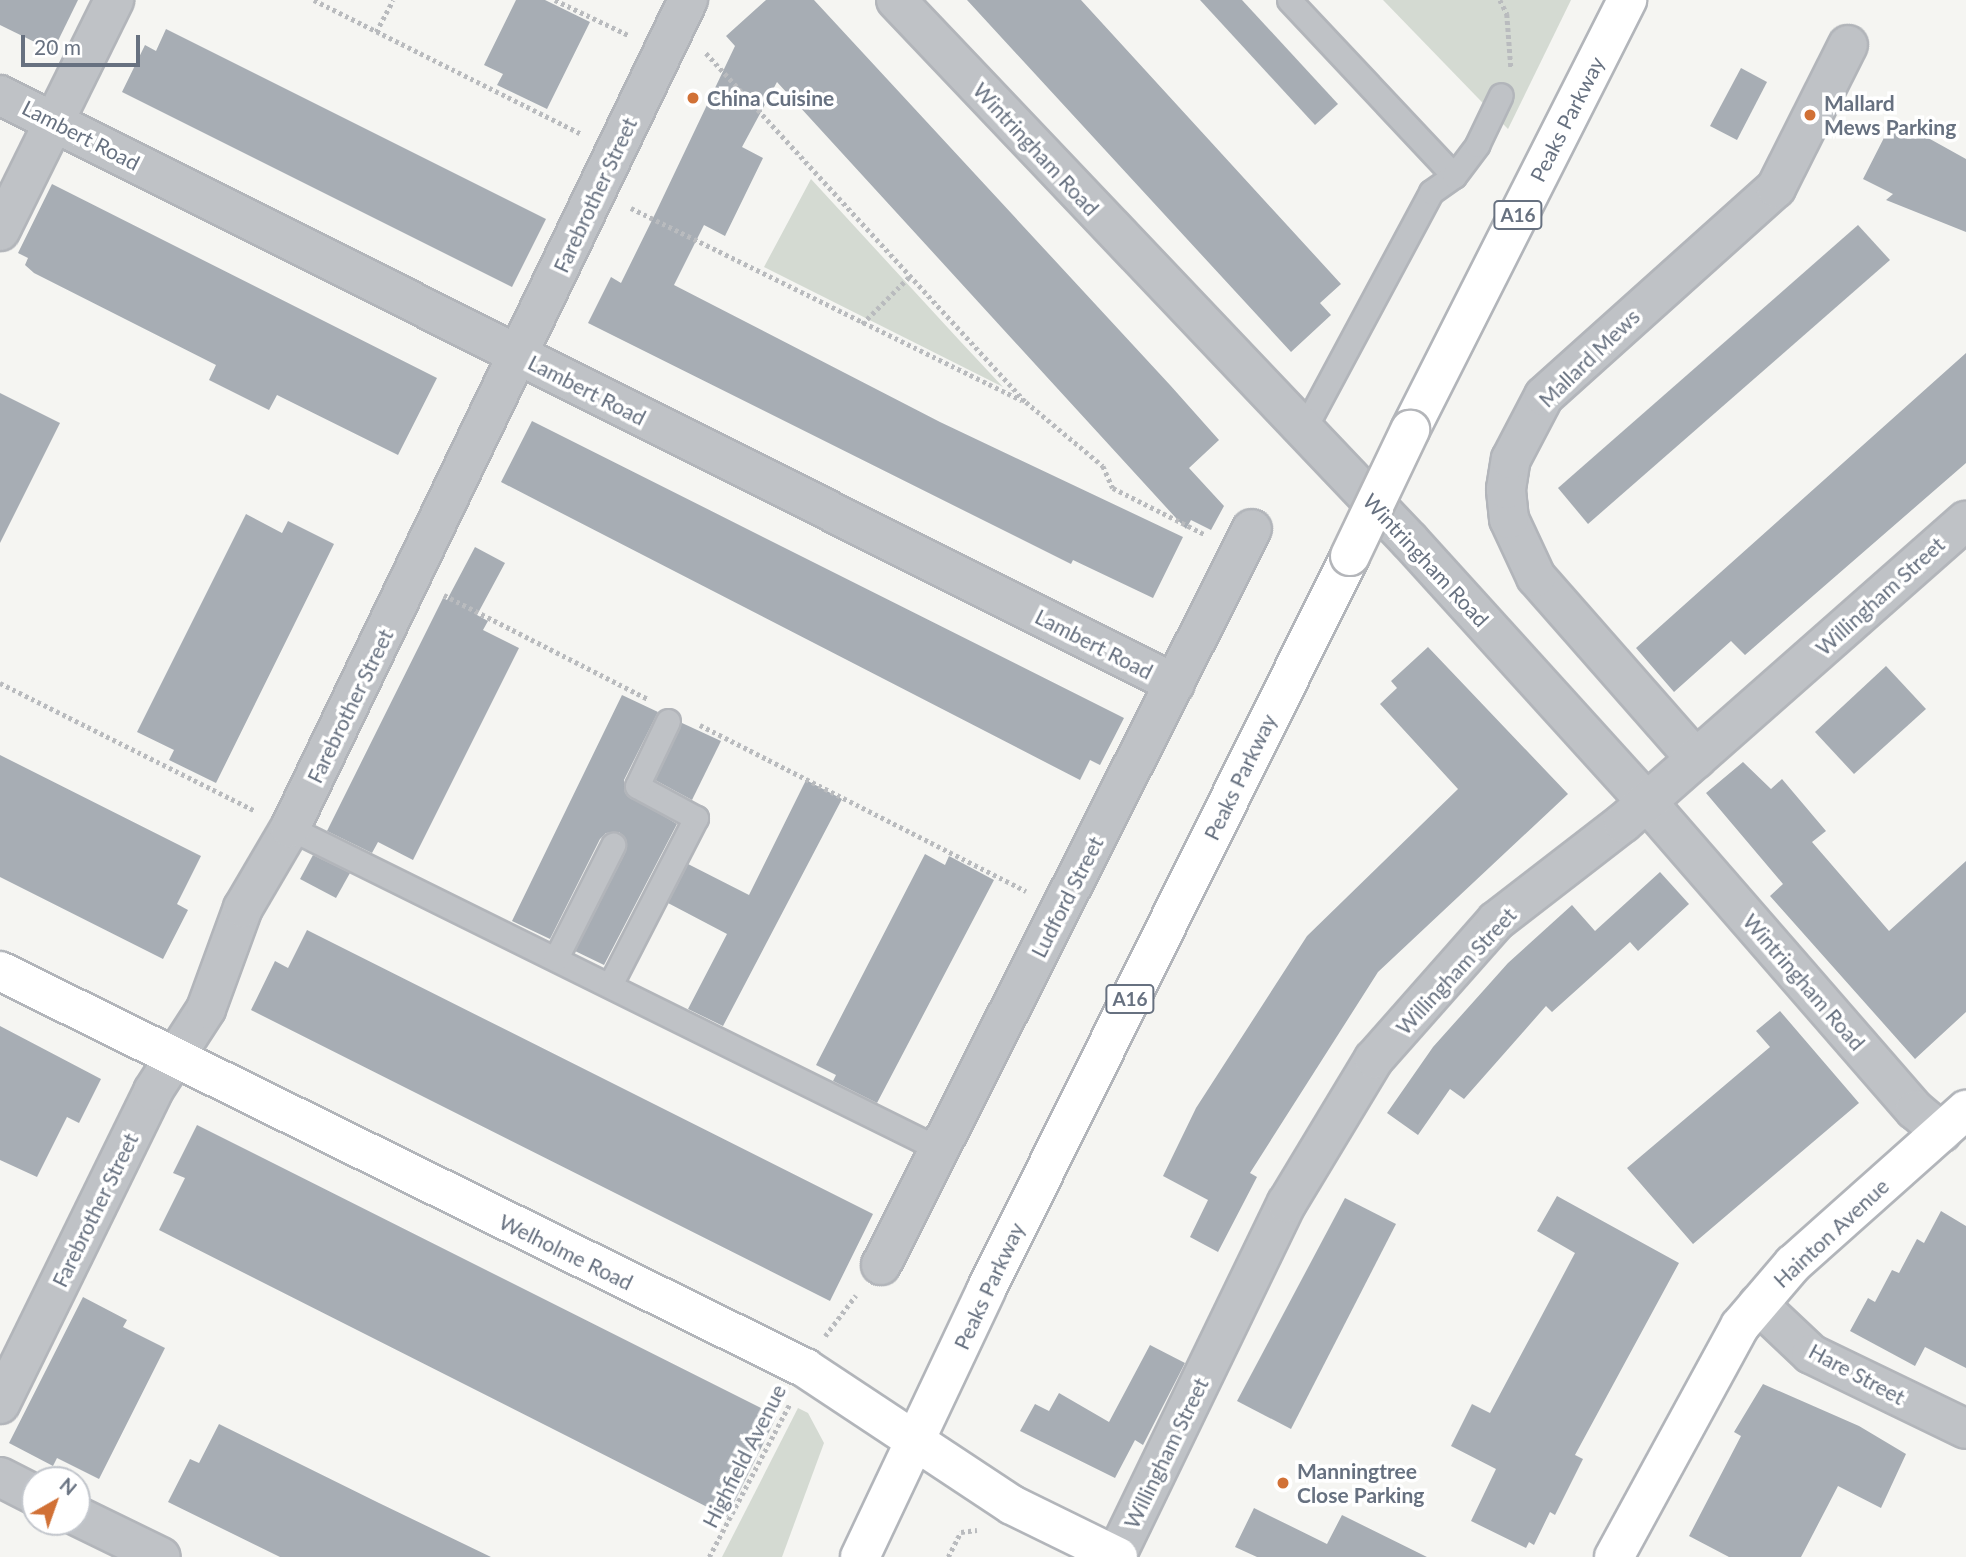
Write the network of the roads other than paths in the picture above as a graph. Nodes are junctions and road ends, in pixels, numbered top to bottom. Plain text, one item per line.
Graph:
1 (114, 0) edge
2 (895, 0) edge
3 (1289, 0) edge
4 (1627, 0) edge
5 (676, 24) edge
6 (1848, 45) dead end
7 (0, 95) edge
8 (1501, 95) road end
9 (54, 122) junction
10 (1454, 176) junction
11 (0, 231) edge
12 (518, 354) junction
13 (1303, 431) junction
14 (1966, 521) edge
15 (1247, 540) road end
16 (1175, 684) junction
17 (663, 712) road end
18 (1696, 759) junction
19 (1647, 802) junction
20 (290, 828) junction
21 (613, 845) dead end
22 (556, 958) junction
23 (0, 971) edge
24 (610, 985) junction
25 (171, 1059) junction
26 (1954, 1121) edge
27 (939, 1149) junction
28 (881, 1265) road end
29 (1758, 1304) junction
30 (0, 1404) edge
31 (1966, 1429) edge
32 (916, 1446) junction
33 (0, 1478) edge
34 (21, 1488) edge
35 (91, 1523) edge
36 (161, 1557) edge
37 (860, 1557) edge
38 (1117, 1557) edge
39 (1614, 1557) edge

1 - 9 street
2 - 13 street, Wintringham Road
3 - 10 lane
4 - 32 main road, Peaks Parkway / A16, bridge
5 - 12 street, Farebrother Street
6 - 18 street, Mallard Mews
7 - 9 street, Lambert Road
8 - 10 lane
9 - 11 street
9 - 12 street, Lambert Road
10 - 13 lane
12 - 16 street, Lambert Road
12 - 20 street, Farebrother Street
13 - 19 street, Wintringham Road
14 - 18 street, Willingham Street
15 - 16 street, Ludford Street
16 - 27 street, Ludford Street
17 - 24 lane
18 - 19 street, Willingham Street
19 - 26 street, Wintringham Road
19 - 38 street, Willingham Street
20 - 22 lane
20 - 25 street, Farebrother Street
21 - 22 lane
22 - 24 lane
23 - 25 main road, Welholme Road
24 - 27 lane
25 - 30 street, Farebrother Street
25 - 32 main road, Welholme Road
26 - 29 main road, Hainton Avenue
27 - 28 street, Ludford Street
29 - 31 street, Hare Street
29 - 39 main road, Hainton Avenue
32 - 37 main road, Peaks Parkway / A16
32 - 38 main road, Welholme Road
33 - 34 street
35 - 36 street

